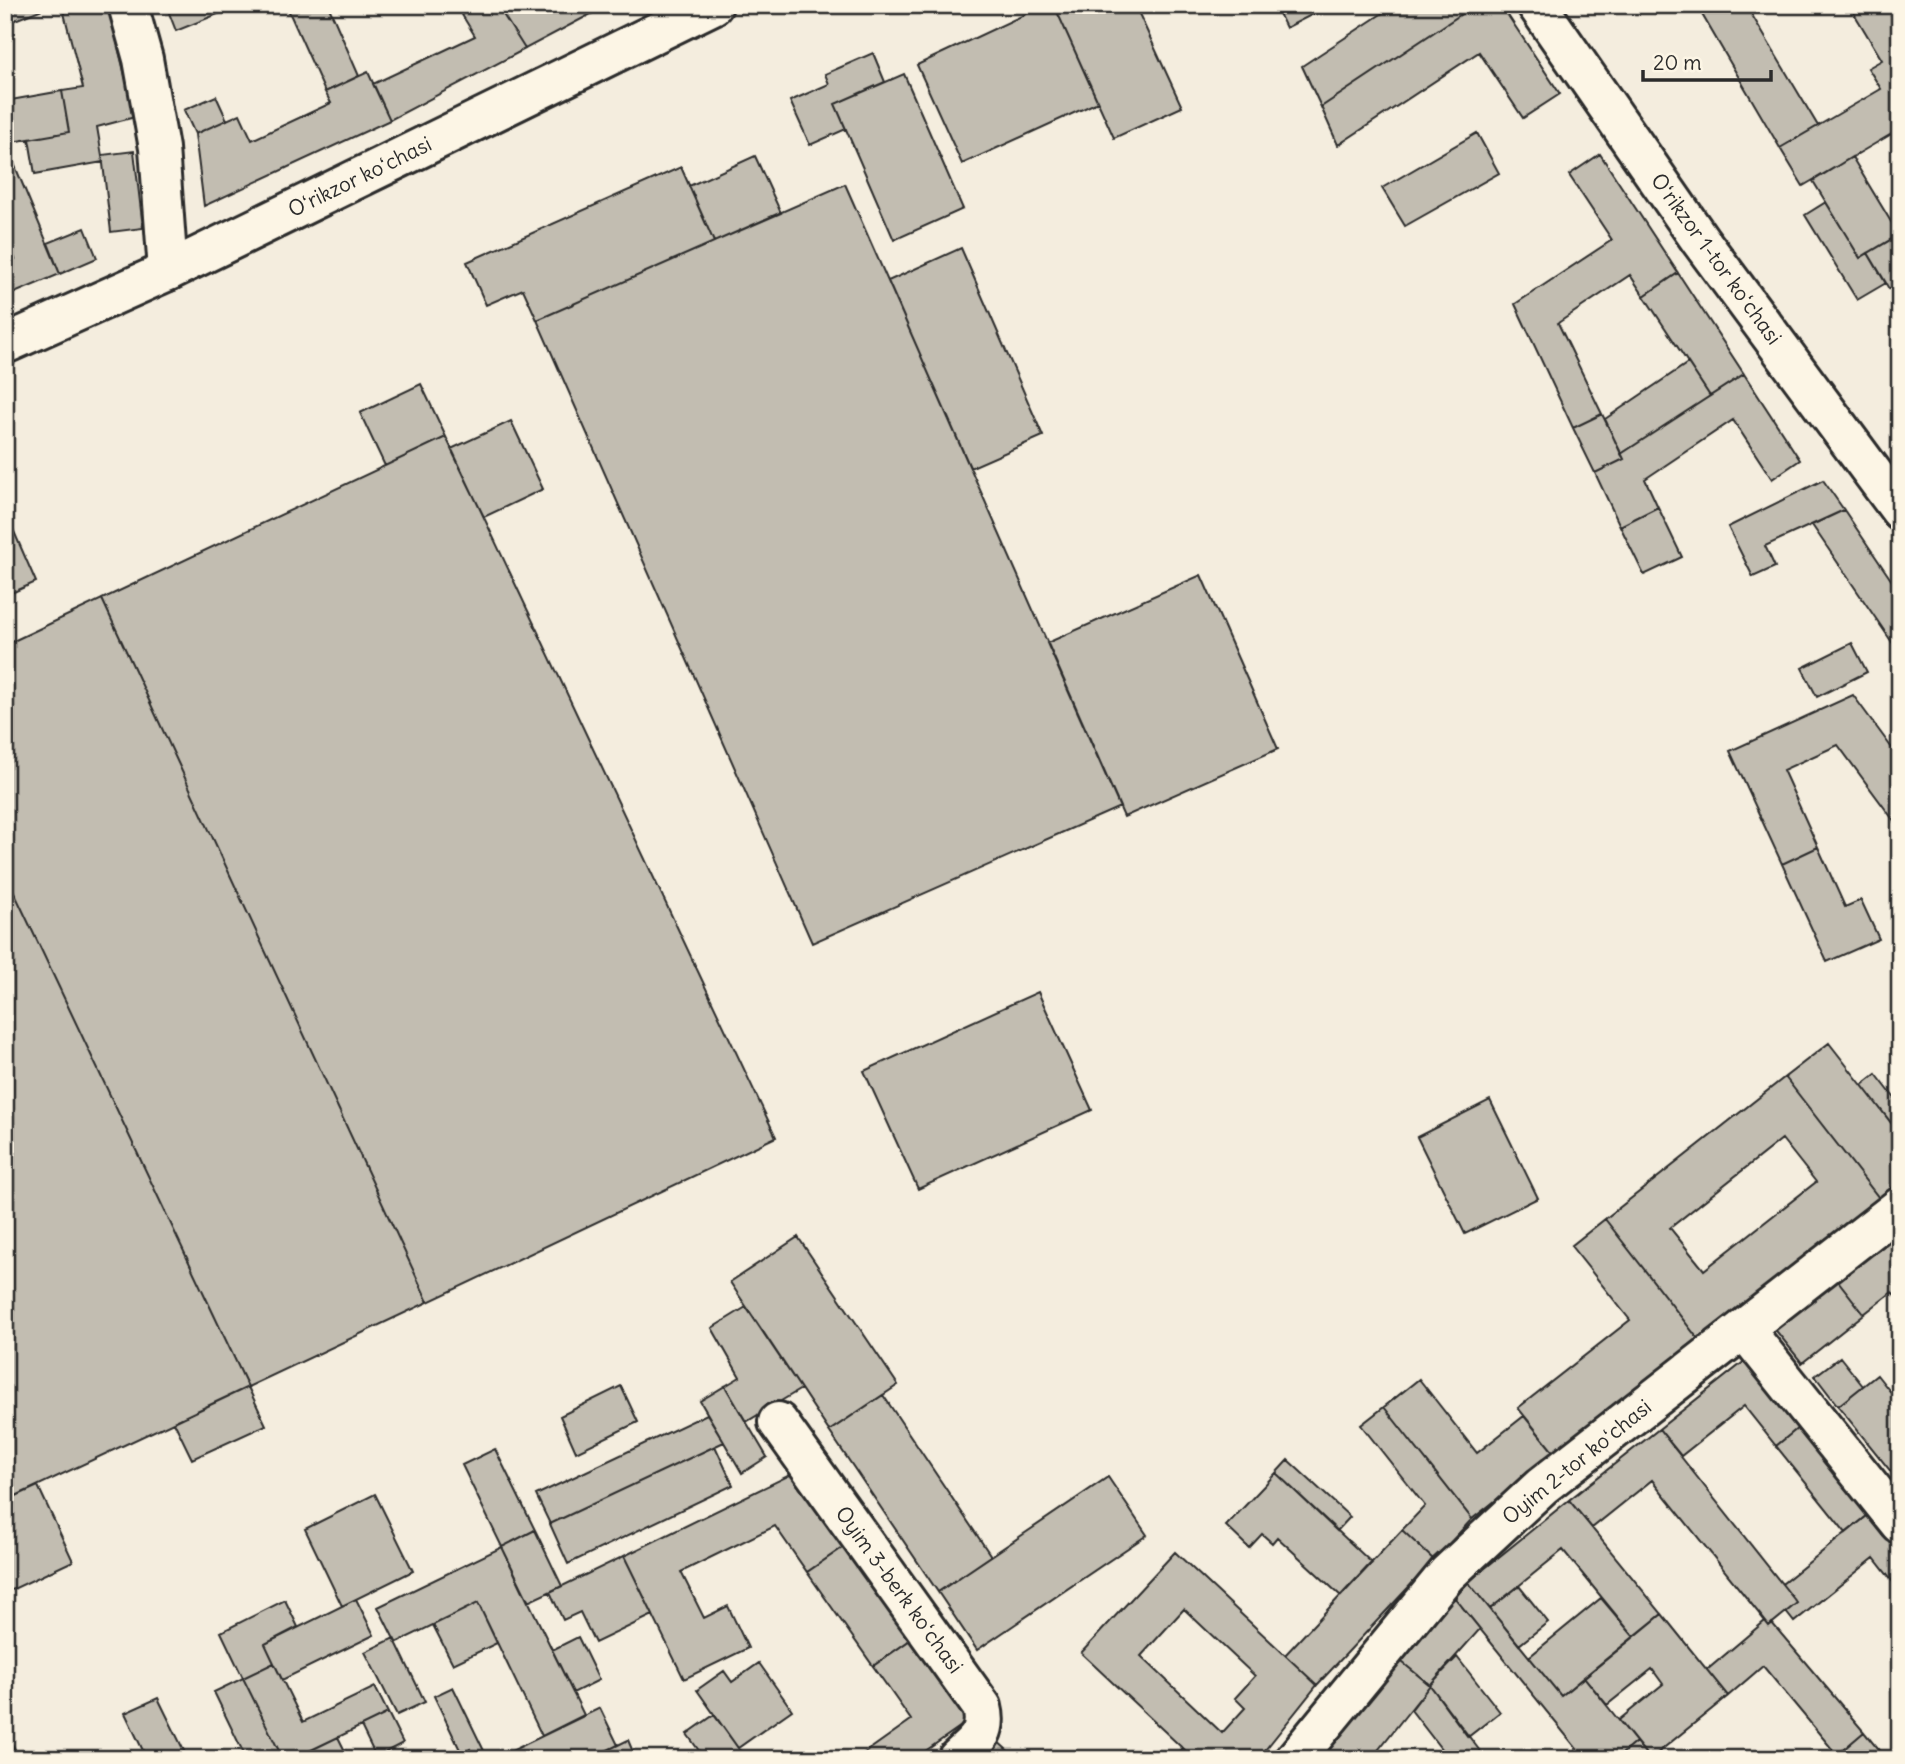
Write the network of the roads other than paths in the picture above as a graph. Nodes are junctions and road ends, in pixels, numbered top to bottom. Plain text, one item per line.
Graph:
1 (128, 5) edge
2 (713, 5) edge
3 (1536, 5) edge
4 (168, 271) junction
5 (5, 344) edge
6 (1900, 510) edge
7 (1900, 1208) edge
8 (1744, 1329) junction
9 (778, 1422) dead end
10 (1900, 1524) edge
11 (957, 1759) edge
12 (1295, 1759) edge

1 - 4 street
2 - 4 street, Oʻrikzor koʻchasi
3 - 6 street, Oʻrikzor 1-tor koʻchasi
4 - 5 street, Oʻrikzor koʻchasi
7 - 8 street, Oyim 2-tor koʻchasi
8 - 10 street
8 - 12 street, Oyim 2-tor koʻchasi
9 - 11 street, Oyim 3-berk koʻchasi

